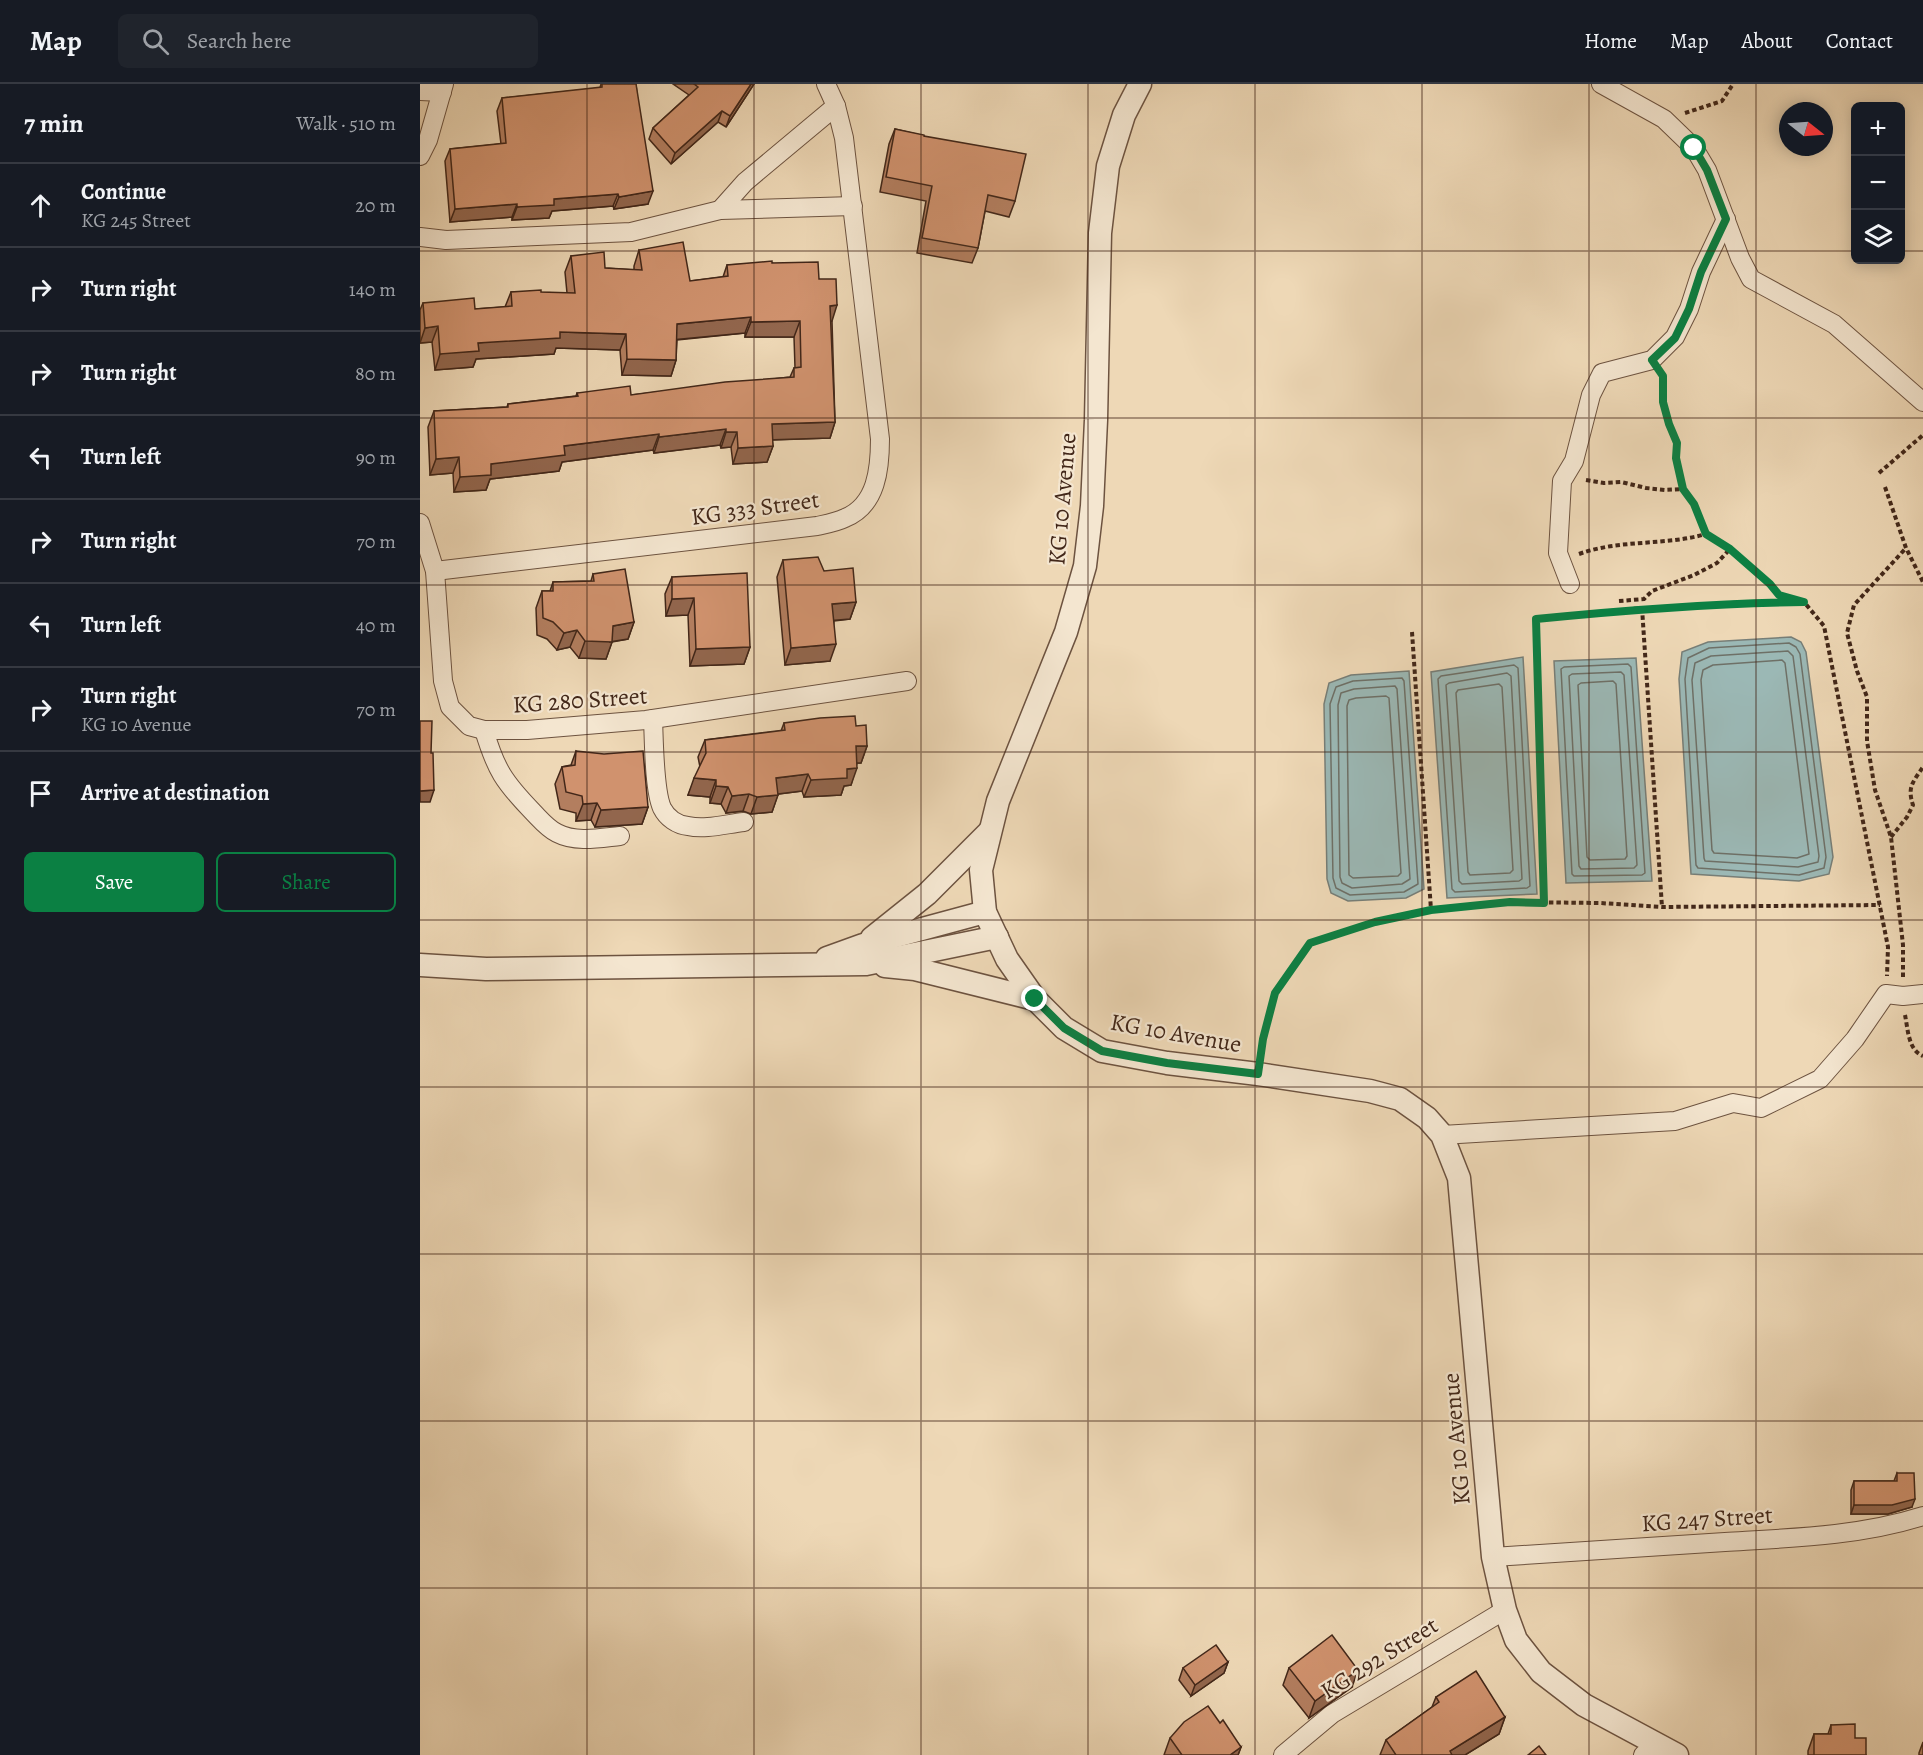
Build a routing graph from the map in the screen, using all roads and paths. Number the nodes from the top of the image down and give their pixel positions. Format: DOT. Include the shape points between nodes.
graph roads {
  1 [pos="826,84"];
  2 [pos="1140,84"];
  3 [pos="1601,84"];
  4 [pos="1733,84"];
  5 [pos="443,88"];
  6 [pos="420,91"];
  7 [pos="836,106"];
  8 [pos="1665,119"];
  9 [pos="420,156"];
  10 [pos="853,206"];
  11 [pos="720,210"];
  12 [pos="1726,219"];
  13 [pos="420,237"];
  14 [pos="1652,360"];
  15 [pos="1923,402"];
  16 [pos="1923,435"];
  17 [pos="1574,461"];
  18 [pos="1878,473"];
  19 [pos="1885,487"];
  20 [pos="1683,489"];
  21 [pos="420,523"];
  22 [pos="1706,534"];
  23 [pos="1906,548"];
  24 [pos="1730,549"];
  25 [pos="1561,561"];
  26 [pos="435,571"];
  27 [pos="1923,582"];
  28 [pos="1570,584"];
  29 [pos="1619,601"];
  30 [pos="1804,602"];
  31 [pos="1642,608"];
  32 [pos="1412,632"];
  33 [pos="907,681"];
  34 [pos="653,720"];
  35 [pos="484,730"];
  36 [pos="1923,767"];
  37 [pos="744,822"];
  38 [pos="990,831"];
  39 [pos="620,836"];
  40 [pos="1891,837"];
  41 [pos="1544,903"];
  42 [pos="1880,905"];
  43 [pos="1662,907"];
  44 [pos="1431,910"];
  45 [pos="985,912"];
  46 [pos="997,937"];
  47 [pos="865,954"];
  48 [pos="420,965"];
  49 [pos="1923,994"];
  50 [pos="1894,995"];
  51 [pos="1035,999"];
  52 [pos="1923,1056"];
  53 [pos="1258,1074"];
  54 [pos="1442,1135"];
  55 [pos="1923,1516"];
  56 [pos="1493,1557"];
  57 [pos="1505,1610"];
  58 [pos="1649,1750"];
  59 [pos="1283,1755"];
  60 [pos="1677,1755"];
  1 -- 7 [label="street, KG 333 Street"];
  2 -- 38 [label="street, KG 10 Avenue" via="1124,115 1108,166 1100,233 1095,441 1085,566 1066,632 998,801"];
  3 -- 8 [label="street"];
  4 -- 8 [label="path" via="1722,101"];
  5 -- 6 [label="street"];
  5 -- 9 [label="street"];
  7 -- 10 [label="street, KG 333 Street"];
  7 -- 11 [label="street" via="745,182"];
  8 -- 12 [label="street" via="1694,148"];
  10 -- 11 [label="street"];
  10 -- 26 [label="street, KG 333 Street" via="880,439 880,466 864,505 847,518 817,526"];
  11 -- 13 [label="street" via="631,232 446,240"];
  12 -- 14 [label="street" via="1675,338"];
  12 -- 15 [label="street" via="1751,279 1834,324"];
  14 -- 17 [label="street" via="1602,373 1591,395"];
  14 -- 20 [label="path" via="1663,376 1663,402 1677,443"];
  16 -- 18 [label="path"];
  17 -- 20 [label="path" via="1576,487 1588,479"];
  17 -- 25 [label="street" via="1562,481 1558,553"];
  19 -- 23 [label="path"];
  20 -- 22 [label="path"];
  21 -- 26 [label="street, KG 280 Street"];
  22 -- 24 [label="path"];
  22 -- 25 [label="path" via="1586,552"];
  23 -- 27 [label="path"];
  23 -- 40 [label="path" via="1854,605 1847,633 1867,697 1867,741 1875,790"];
  24 -- 29 [label="path" via="1717,563 1652,591 1644,599"];
  24 -- 30 [label="path" via="1779,595"];
  25 -- 28 [label="street"];
  26 -- 35 [label="street, KG 280 Street" via="443,681 450,708 469,726"];
  30 -- 31 [label="path"];
  30 -- 42 [label="path" via="1824,626"];
  31 -- 41 [label="path" via="1536,619"];
  31 -- 43 [label="path"];
  32 -- 44 [label="path"];
  33 -- 34 [label="street, KG 280 Street"];
  34 -- 35 [label="street, KG 280 Street"];
  34 -- 37 [label="street" via="661,806 671,819 690,827"];
  35 -- 39 [label="street" via="498,771 546,825 575,838"];
  36 -- 40 [label="path" via="1909,793 1914,805"];
  38 -- 45 [label="street, KG 10 Avenue" via="981,870"];
  38 -- 47 [label="street"];
  40 -- 50 [label="path" via="1903,945"];
  41 -- 43 [label="path"];
  41 -- 44 [label="path" via="1510,902"];
  42 -- 43 [label="path"];
  42 -- 50 [label="path"];
  44 -- 53 [label="path" via="1375,922 1310,943 1275,993"];
  45 -- 46 [label="street, KG 10 Avenue"];
  45 -- 47 [label="street"];
  46 -- 47 [label="street"];
  46 -- 51 [label="street, KG 10 Avenue"];
  47 -- 48 [label="street" via="809,964 486,969"];
  47 -- 51 [label="street"];
  49 -- 50 [label="street"];
  50 -- 52 [label="path" via="1903,1007 1911,1045"];
  50 -- 54 [label="street" via="1820,1078 1761,1108 1733,1103 1675,1121"];
  51 -- 53 [label="street, KG 10 Avenue" via="1064,1028 1102,1051"];
  53 -- 54 [label="street, KG 10 Avenue" via="1400,1099 1427,1118"];
  54 -- 56 [label="street, KG 10 Avenue" via="1459,1178"];
  55 -- 56 [label="street, KG 247 Street" via="1900,1524 1845,1532"];
  56 -- 57 [label="street, KG 10 Avenue"];
  57 -- 58 [label="street, KG 10 Avenue" via="1516,1640 1541,1672"];
  57 -- 59 [label="street, KG 292 Street" via="1332,1714"];
  58 -- 60 [label="street, KG 10 Avenue"];
}
